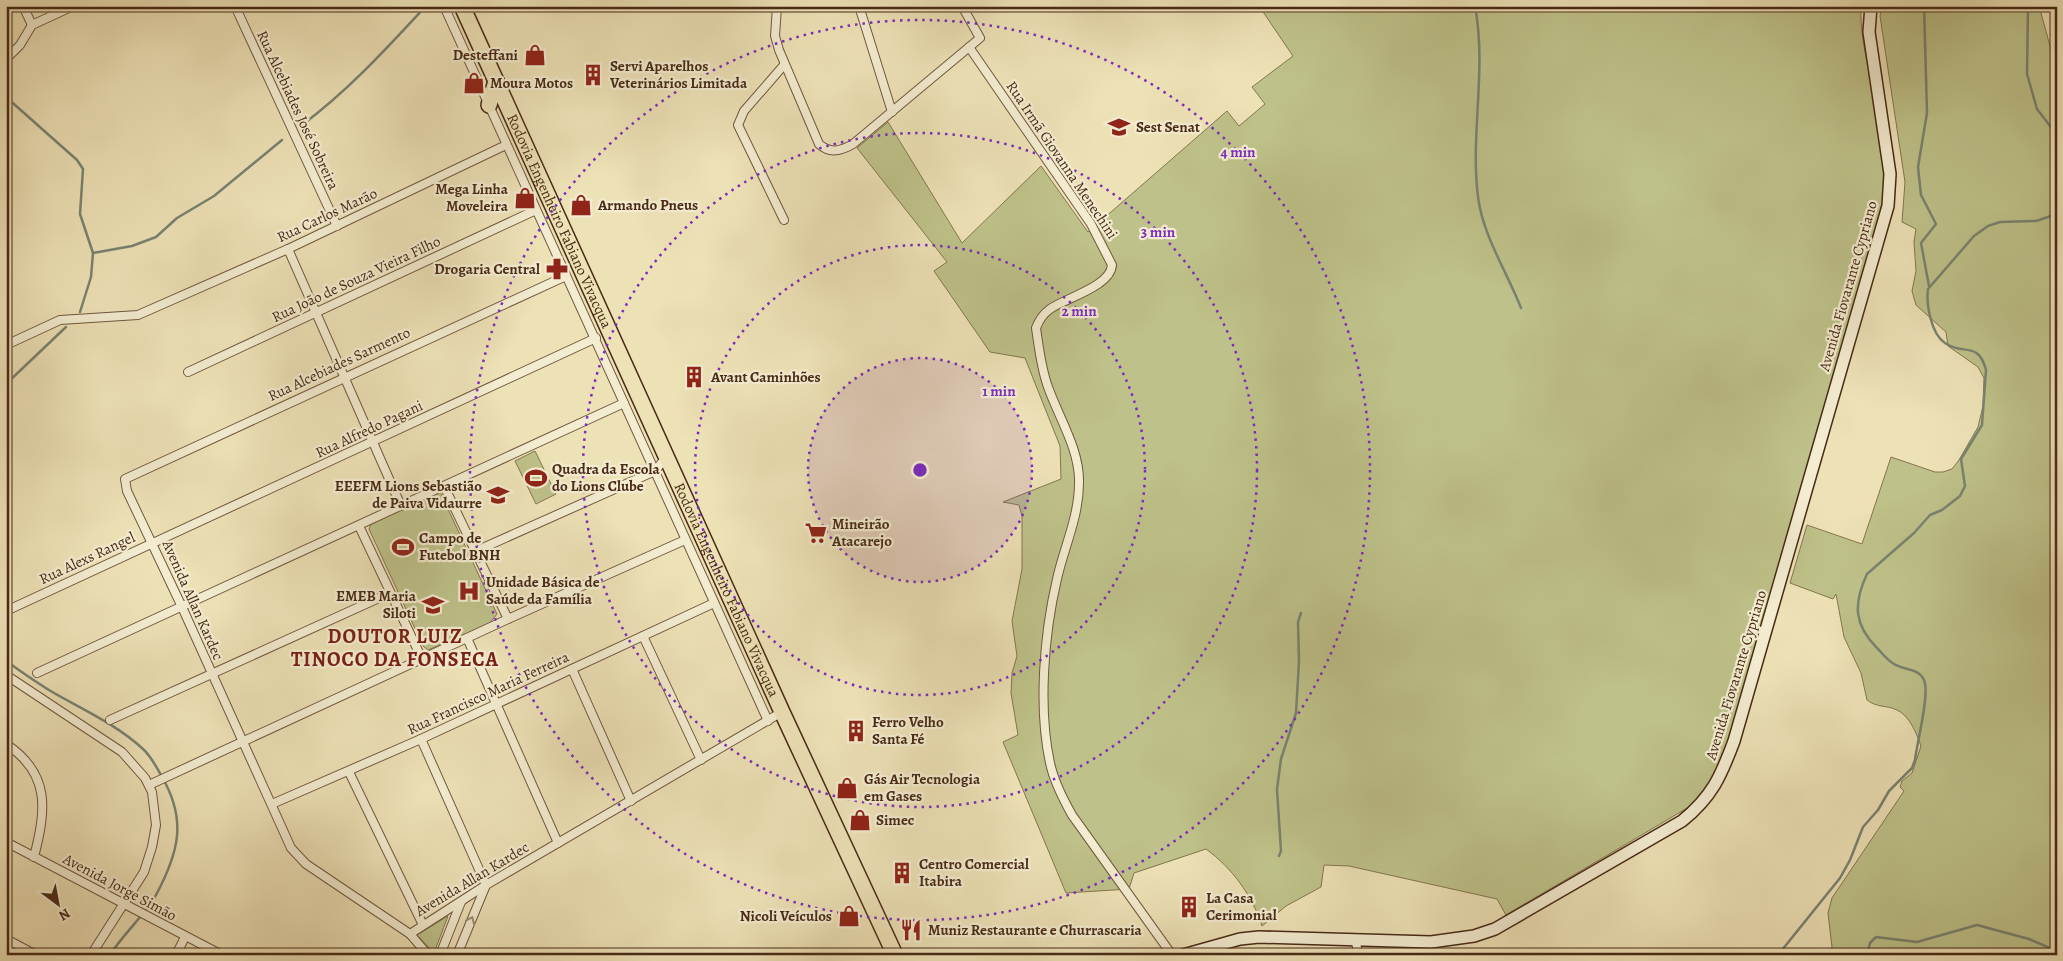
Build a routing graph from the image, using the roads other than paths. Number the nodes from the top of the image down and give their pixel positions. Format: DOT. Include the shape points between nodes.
graph roads {
  1 [pos="23,6"];
  2 [pos="73,6"];
  3 [pos="235,6"];
  4 [pos="444,6"];
  5 [pos="462,6"];
  6 [pos="777,6"];
  7 [pos="859,6"];
  8 [pos="1871,6"];
  9 [pos="964,7"];
  10 [pos="32,25"];
  11 [pos="969,47"];
  12 [pos="6,59"];
  13 [pos="784,65"];
  14 [pos="496,81"];
  15 [pos="489,105"];
  16 [pos="892,112"];
  17 [pos="506,145"];
  18 [pos="536,210"];
  19 [pos="784,220"];
  20 [pos="337,226"];
  21 [pos="288,249"];
  22 [pos="566,276"];
  23 [pos="316,314"];
  24 [pos="596,338"];
  25 [pos="6,345"];
  26 [pos="188,372"];
  27 [pos="344,376"];
  28 [pos="624,403"];
  29 [pos="373,442"];
  30 [pos="667,456"];
  31 [pos="655,471"];
  32 [pos="125,479"];
  33 [pos="444,486"];
  34 [pos="401,506"];
  35 [pos="359,526"];
  36 [pos="685,540"];
  37 [pos="152,543"];
  38 [pos="476,551"];
  39 [pos="390,593"];
  40 [pos="714,602"];
  41 [pos="182,607"];
  42 [pos="6,611"];
  43 [pos="508,619"];
  44 [pos="643,636"];
  45 [pos="467,638"];
  46 [pos="422,659"];
  47 [pos="572,669"];
  48 [pos="37,673"];
  49 [pos="212,674"];
  50 [pos="6,675"];
  51 [pos="496,705"];
  52 [pos="782,712"];
  53 [pos="110,720"];
  54 [pos="768,721"];
  55 [pos="421,739"];
  56 [pos="243,742"];
  57 [pos="6,744"];
  58 [pos="702,760"];
  59 [pos="349,772"];
  60 [pos="149,785"];
  61 [pos="631,801"];
  62 [pos="272,804"];
  63 [pos="6,842"];
  64 [pos="558,843"];
  65 [pos="34,857"];
  66 [pos="486,885"];
  67 [pos="461,902"];
  68 [pos="125,904"];
  69 [pos="423,925"];
  70 [pos="410,934"];
  71 [pos="185,937"];
  72 [pos="6,939"];
  73 [pos="1356,941"];
  74 [pos="36,955"];
  75 [pos="91,955"];
  76 [pos="176,955"];
  77 [pos="222,955"];
  78 [pos="428,955"];
  79 [pos="440,955"];
  80 [pos="457,955"];
  81 [pos="896,955"];
  82 [pos="1172,955"];
  83 [pos="1183,955"];
  84 [pos="1358,955"];
  1 -- 10 [label="street"];
  2 -- 10 [label="street"];
  3 -- 20 [label="street, Rua Alcebiades José Sobreira"];
  4 -- 15 [label="street"];
  5 -- 14 [label="highway, Rodovia Engenheiro Fabiano Vivacqua"];
  6 -- 13 [label="street" via="775,36"];
  7 -- 16 [label="street"];
  8 -- 73 [label="street, Avenida Fiovarante Cypriano" via="1869,32 1890,174 1888,206 1734,741 1718,782 1698,808 1682,821 1496,929 1474,936 1431,942"];
  9 -- 11 [label="street" via="980,38"];
  10 -- 12 [label="street" via="20,45"];
  11 -- 16 [label="street"];
  11 -- 82 [label="street, Rua Irmã Giovanna Menechini" via="1091,224 1112,265 1112,271 1104,280 1050,310 1036,328 1048,386 1075,453 1080,482 1045,647 1045,730 1050,764 1072,815"];
  13 -- 16 [label="street" via="816,138 824,148 831,151 846,148"];
  13 -- 19 [label="street" via="744,111 738,125"];
  14 -- 15 [label="highway"];
  14 -- 30 [label="highway, Rodovia Engenheiro Fabiano Vivacqua"];
  15 -- 17 [label="street"];
  17 -- 18 [label="street"];
  17 -- 20 [label="street, Rua Carlos Marão"];
  18 -- 22 [label="street"];
  18 -- 23 [label="street, Rua João de Souza Vieira Filho"];
  20 -- 21 [label="street, Rua Carlos Marão"];
  21 -- 23 [label="street"];
  21 -- 25 [label="street, Rua Carlos Marão" via="138,315 60,320"];
  22 -- 24 [label="street"];
  22 -- 27 [label="street, Rua Alcebiades Sarmento"];
  23 -- 26 [label="street, Rua João de Souza Vieira Filho"];
  23 -- 27 [label="street"];
  24 -- 28 [label="street"];
  24 -- 29 [label="street, Rua Alfredo Pagani"];
  27 -- 29 [label="street"];
  27 -- 32 [label="street, Rua Alcebiades Sarmento"];
  28 -- 31 [label="street"];
  28 -- 33 [label="street"];
  29 -- 34 [label="street"];
  29 -- 37 [label="street, Rua Alfredo Pagani"];
  30 -- 31 [label="street"];
  30 -- 52 [label="highway, Rodovia Engenheiro Fabiano Vivacqua"];
  31 -- 36 [label="street"];
  31 -- 38 [label="street"];
  32 -- 37 [label="street, Avenida Allan Kardec" via="127,491"];
  33 -- 34 [label="street"];
  33 -- 38 [label="street"];
  34 -- 35 [label="street"];
  35 -- 39 [label="street"];
  35 -- 41 [label="street"];
  36 -- 40 [label="street"];
  36 -- 43 [label="street"];
  37 -- 41 [label="street, Avenida Allan Kardec"];
  37 -- 42 [label="street, Rua Alexs Rangel"];
  38 -- 43 [label="street"];
  39 -- 46 [label="street"];
  39 -- 49 [label="street"];
  40 -- 44 [label="street, Rua Francisco Maria Ferreira"];
  40 -- 54 [label="street"];
  41 -- 48 [label="street"];
  41 -- 49 [label="street, Avenida Allan Kardec"];
  43 -- 45 [label="street"];
  44 -- 47 [label="street, Rua Francisco Maria Ferreira"];
  44 -- 58 [label="street"];
  45 -- 46 [label="street"];
  45 -- 51 [label="street"];
  46 -- 56 [label="street"];
  47 -- 51 [label="street, Rua Francisco Maria Ferreira"];
  47 -- 61 [label="street"];
  49 -- 53 [label="street"];
  49 -- 56 [label="street, Avenida Allan Kardec"];
  50 -- 60 [label="street" via="122,752"];
  51 -- 55 [label="street, Rua Francisco Maria Ferreira"];
  51 -- 64 [label="street"];
  52 -- 54 [label="street, Avenida Allan Kardec"];
  52 -- 81 [label="highway, Rodovia Engenheiro Fabiano Vivacqua"];
  54 -- 58 [label="street, Avenida Allan Kardec"];
  55 -- 59 [label="street, Rua Francisco Maria Ferreira"];
  55 -- 66 [label="street"];
  56 -- 60 [label="street"];
  56 -- 62 [label="street, Avenida Allan Kardec"];
  57 -- 65 [label="street" via="30,765 44,801 43,821"];
  58 -- 61 [label="street, Avenida Allan Kardec"];
  59 -- 62 [label="street, Rua Francisco Maria Ferreira"];
  59 -- 69 [label="street"];
  60 -- 68 [label="street" via="156,825 152,848 144,872"];
  61 -- 64 [label="street, Avenida Allan Kardec"];
  62 -- 70 [label="street, Avenida Allan Kardec" via="299,859"];
  63 -- 65 [label="street, Avenida Jorge Simão"];
  64 -- 66 [label="street, Avenida Allan Kardec"];
  65 -- 68 [label="street, Avenida Jorge Simão"];
  66 -- 67 [label="street, Avenida Allan Kardec"];
  80 -- 66 [label="street, one-way"];
  67 -- 69 [label="street, Avenida Allan Kardec"];
  67 -- 79 [label="street"];
  68 -- 71 [label="street, Avenida Jorge Simão"];
  68 -- 75 [label="street"];
  69 -- 70 [label="street, Avenida Allan Kardec"];
  70 -- 78 [label="street"];
  71 -- 76 [label="street"];
  71 -- 77 [label="street, Avenida Jorge Simão"];
  72 -- 74 [label="street"];
  73 -- 83 [label="street, Avenida Fiovarante Cypriano" via="1259,937"];
  73 -- 84 [label="street"];
}
